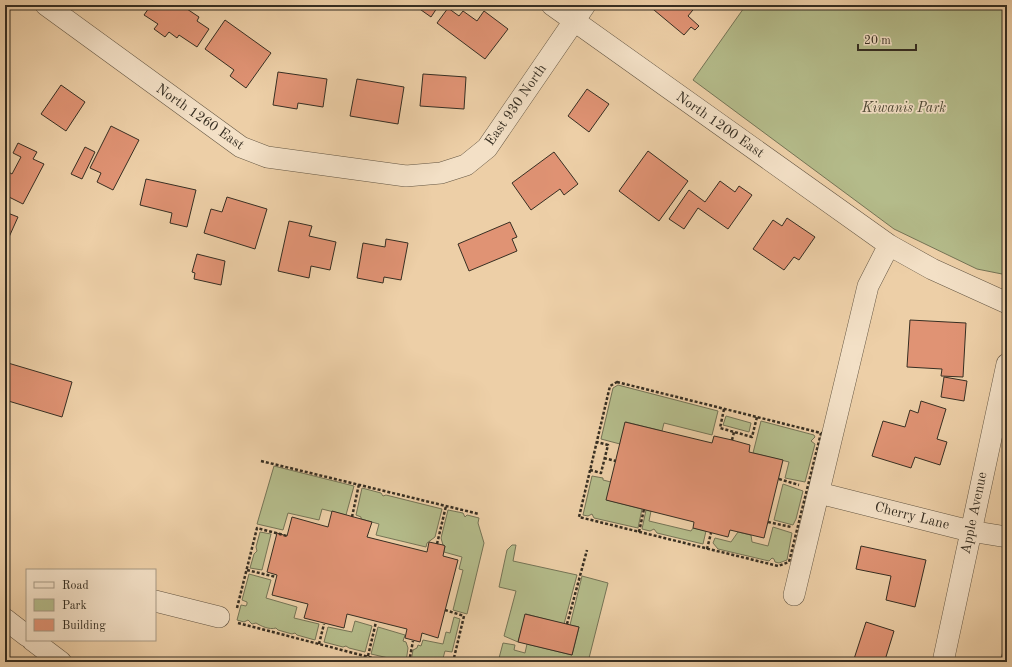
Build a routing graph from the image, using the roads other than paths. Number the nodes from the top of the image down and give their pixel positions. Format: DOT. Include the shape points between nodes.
graph roads {
  1 [pos="46,5"];
  2 [pos="552,5"];
  3 [pos="579,13"];
  4 [pos="426,174"];
  5 [pos="889,245"];
  6 [pos="1007,303"];
  7 [pos="1007,364"];
  8 [pos="813,490"];
  9 [pos="970,531"];
  10 [pos="1007,537"];
  11 [pos="794,595"];
  12 [pos="156,601"];
  13 [pos="229,618"];
  14 [pos="5,619"];
  15 [pos="26,635"];
  16 [pos="34,641"];
  17 [pos="61,662"];
  18 [pos="942,662"];
  1 -- 4 [label="street, North 1260 East" via="241,147 267,157 406,176"];
  2 -- 3 [label="street, North 1200 East"];
  3 -- 4 [label="street, East 930 North" via="487,148 466,165 441,173"];
  3 -- 5 [label="street, North 1200 East"];
  5 -- 6 [label="street, North 1200 East" via="932,269"];
  5 -- 8 [label="street" via="868,286"];
  7 -- 9 [label="street, Apple Avenue"];
  8 -- 9 [label="street, Cherry Lane"];
  8 -- 11 [label="street"];
  9 -- 10 [label="street, Cherry Lane"];
  9 -- 18 [label="street, Apple Avenue"];
  12 -- 13 [label="street"];
  14 -- 15 [label="street"];
  16 -- 17 [label="street"];
}
